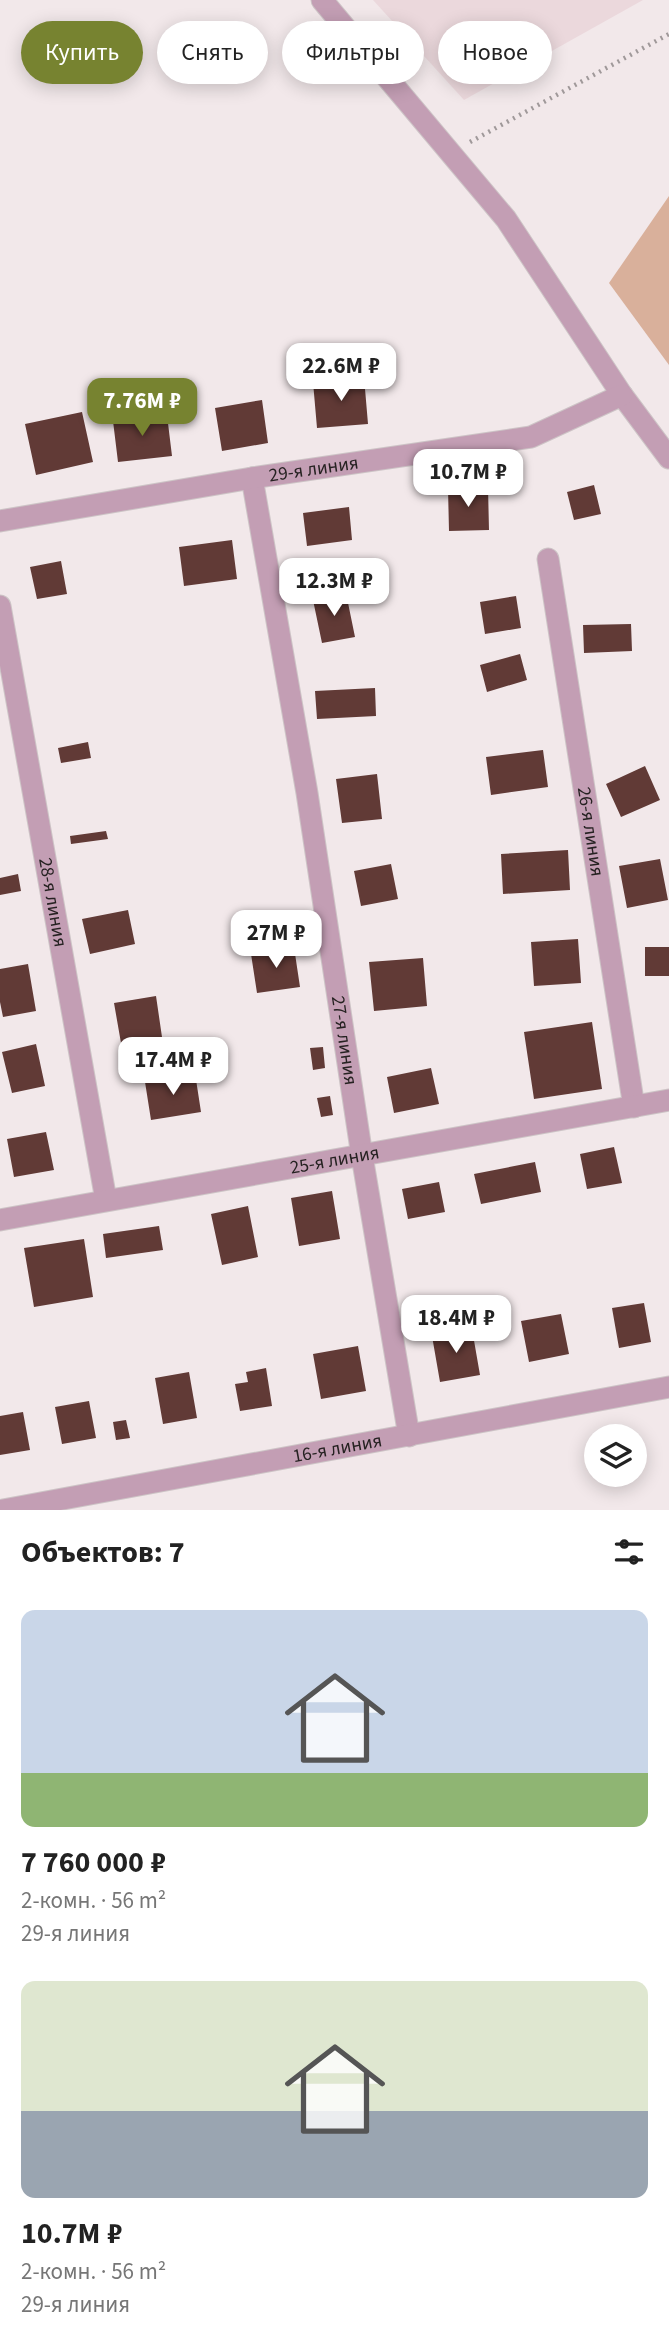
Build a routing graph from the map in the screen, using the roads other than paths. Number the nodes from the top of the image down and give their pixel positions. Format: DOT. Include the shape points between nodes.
graph roads {
  1 [pos="322,0"];
  2 [pos="622,395"];
  3 [pos="669,458"];
  4 [pos="252,478"];
  5 [pos="0,520"];
  6 [pos="548,559"];
  7 [pos="0,606"];
  8 [pos="669,1100"];
  9 [pos="634,1107"];
  10 [pos="362,1156"];
  11 [pos="106,1200"];
  12 [pos="0,1220"];
  13 [pos="669,1387"];
  14 [pos="409,1436"];
  15 [pos="3,1510"];
  1 -- 2 [label="street" via="506,219"];
  2 -- 3 [label="street"];
  2 -- 4 [label="street, 29-я линия" via="531,437"];
  4 -- 5 [label="street, 29-я линия"];
  4 -- 10 [label="street, 27-я линия" via="307,793"];
  6 -- 9 [label="street, 26-я линия"];
  7 -- 11 [label="street, 28-я линия"];
  8 -- 9 [label="street, 25-я линия"];
  9 -- 10 [label="street, 25-я линия"];
  10 -- 11 [label="street, 25-я линия"];
  10 -- 14 [label="street, 27-я линия"];
  11 -- 12 [label="street, 25-я линия"];
  13 -- 14 [label="street, 16-я линия"];
  14 -- 15 [label="street, 16-я линия"];
}
